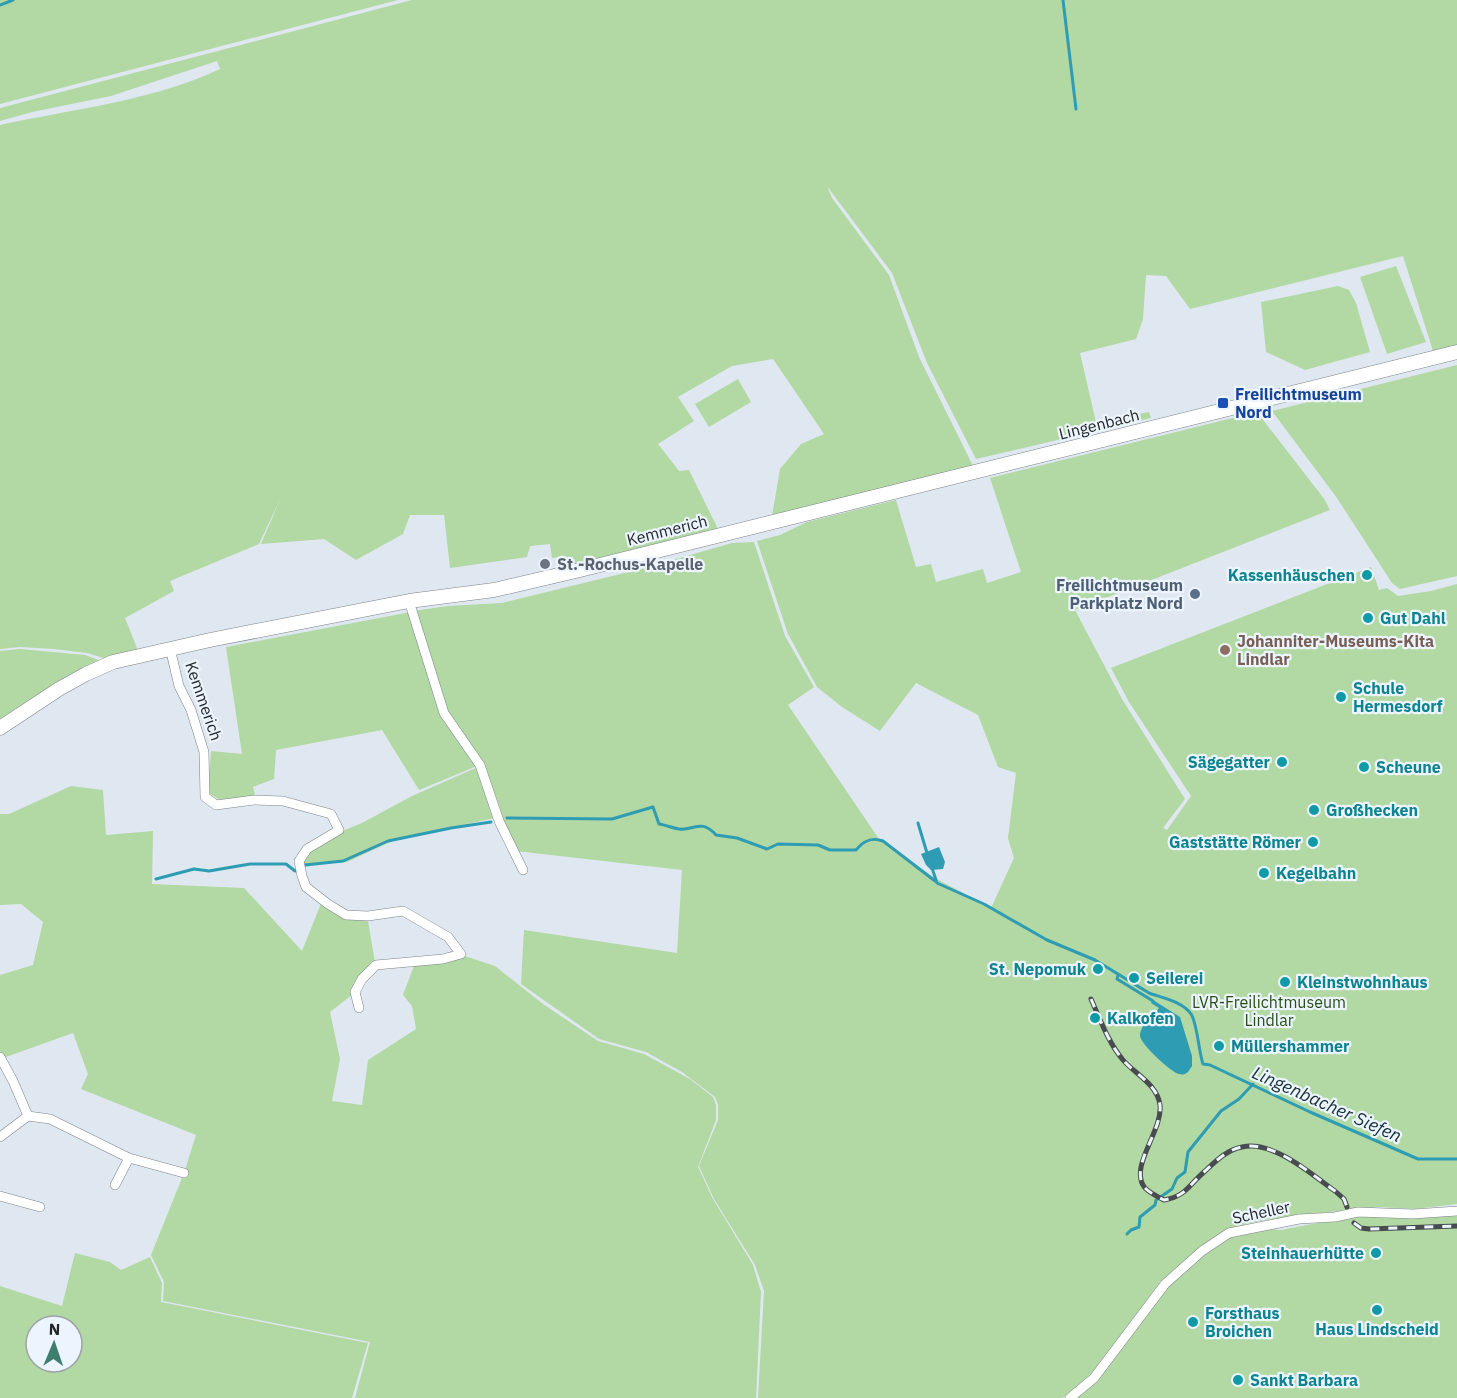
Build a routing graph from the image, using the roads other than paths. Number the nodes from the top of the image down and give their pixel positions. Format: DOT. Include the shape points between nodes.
graph roads {
  1 [pos="1457,352"];
  2 [pos="749,527"];
  3 [pos="409,601"];
  4 [pos="170,648"];
  5 [pos="0,728"];
  6 [pos="523,870"];
  7 [pos="359,1008"];
  8 [pos="0,1057"];
  9 [pos="28,1116"];
  10 [pos="0,1137"];
  11 [pos="129,1158"];
  12 [pos="184,1173"];
  13 [pos="115,1185"];
  14 [pos="0,1196"];
  15 [pos="40,1207"];
  16 [pos="1457,1210"];
  17 [pos="1070,1398"];
  1 -- 2 [label="street, Lingenbach"];
  2 -- 3 [label="street, Kemmerich" via="494,590"];
  3 -- 4 [label="street, Kemmerich"];
  3 -- 6 [label="street" via="444,713 480,765 499,820"];
  4 -- 5 [label="street, Kemmerich" via="100,667"];
  4 -- 7 [label="street, Kemmerich" via="179,686 204,752 204,797 216,805 283,801 331,814 339,830 307,849 299,861 306,887 346,915 403,911 448,937 461,954 376,965 355,992"];
  8 -- 9 [label="street"];
  9 -- 10 [label="street"];
  9 -- 11 [label="street" via="50,1119"];
  11 -- 12 [label="street"];
  11 -- 13 [label="street"];
  14 -- 15 [label="street"];
  16 -- 17 [label="street, Scheller" via="1413,1214 1358,1212 1229,1233 1165,1284 1094,1378"];
}
